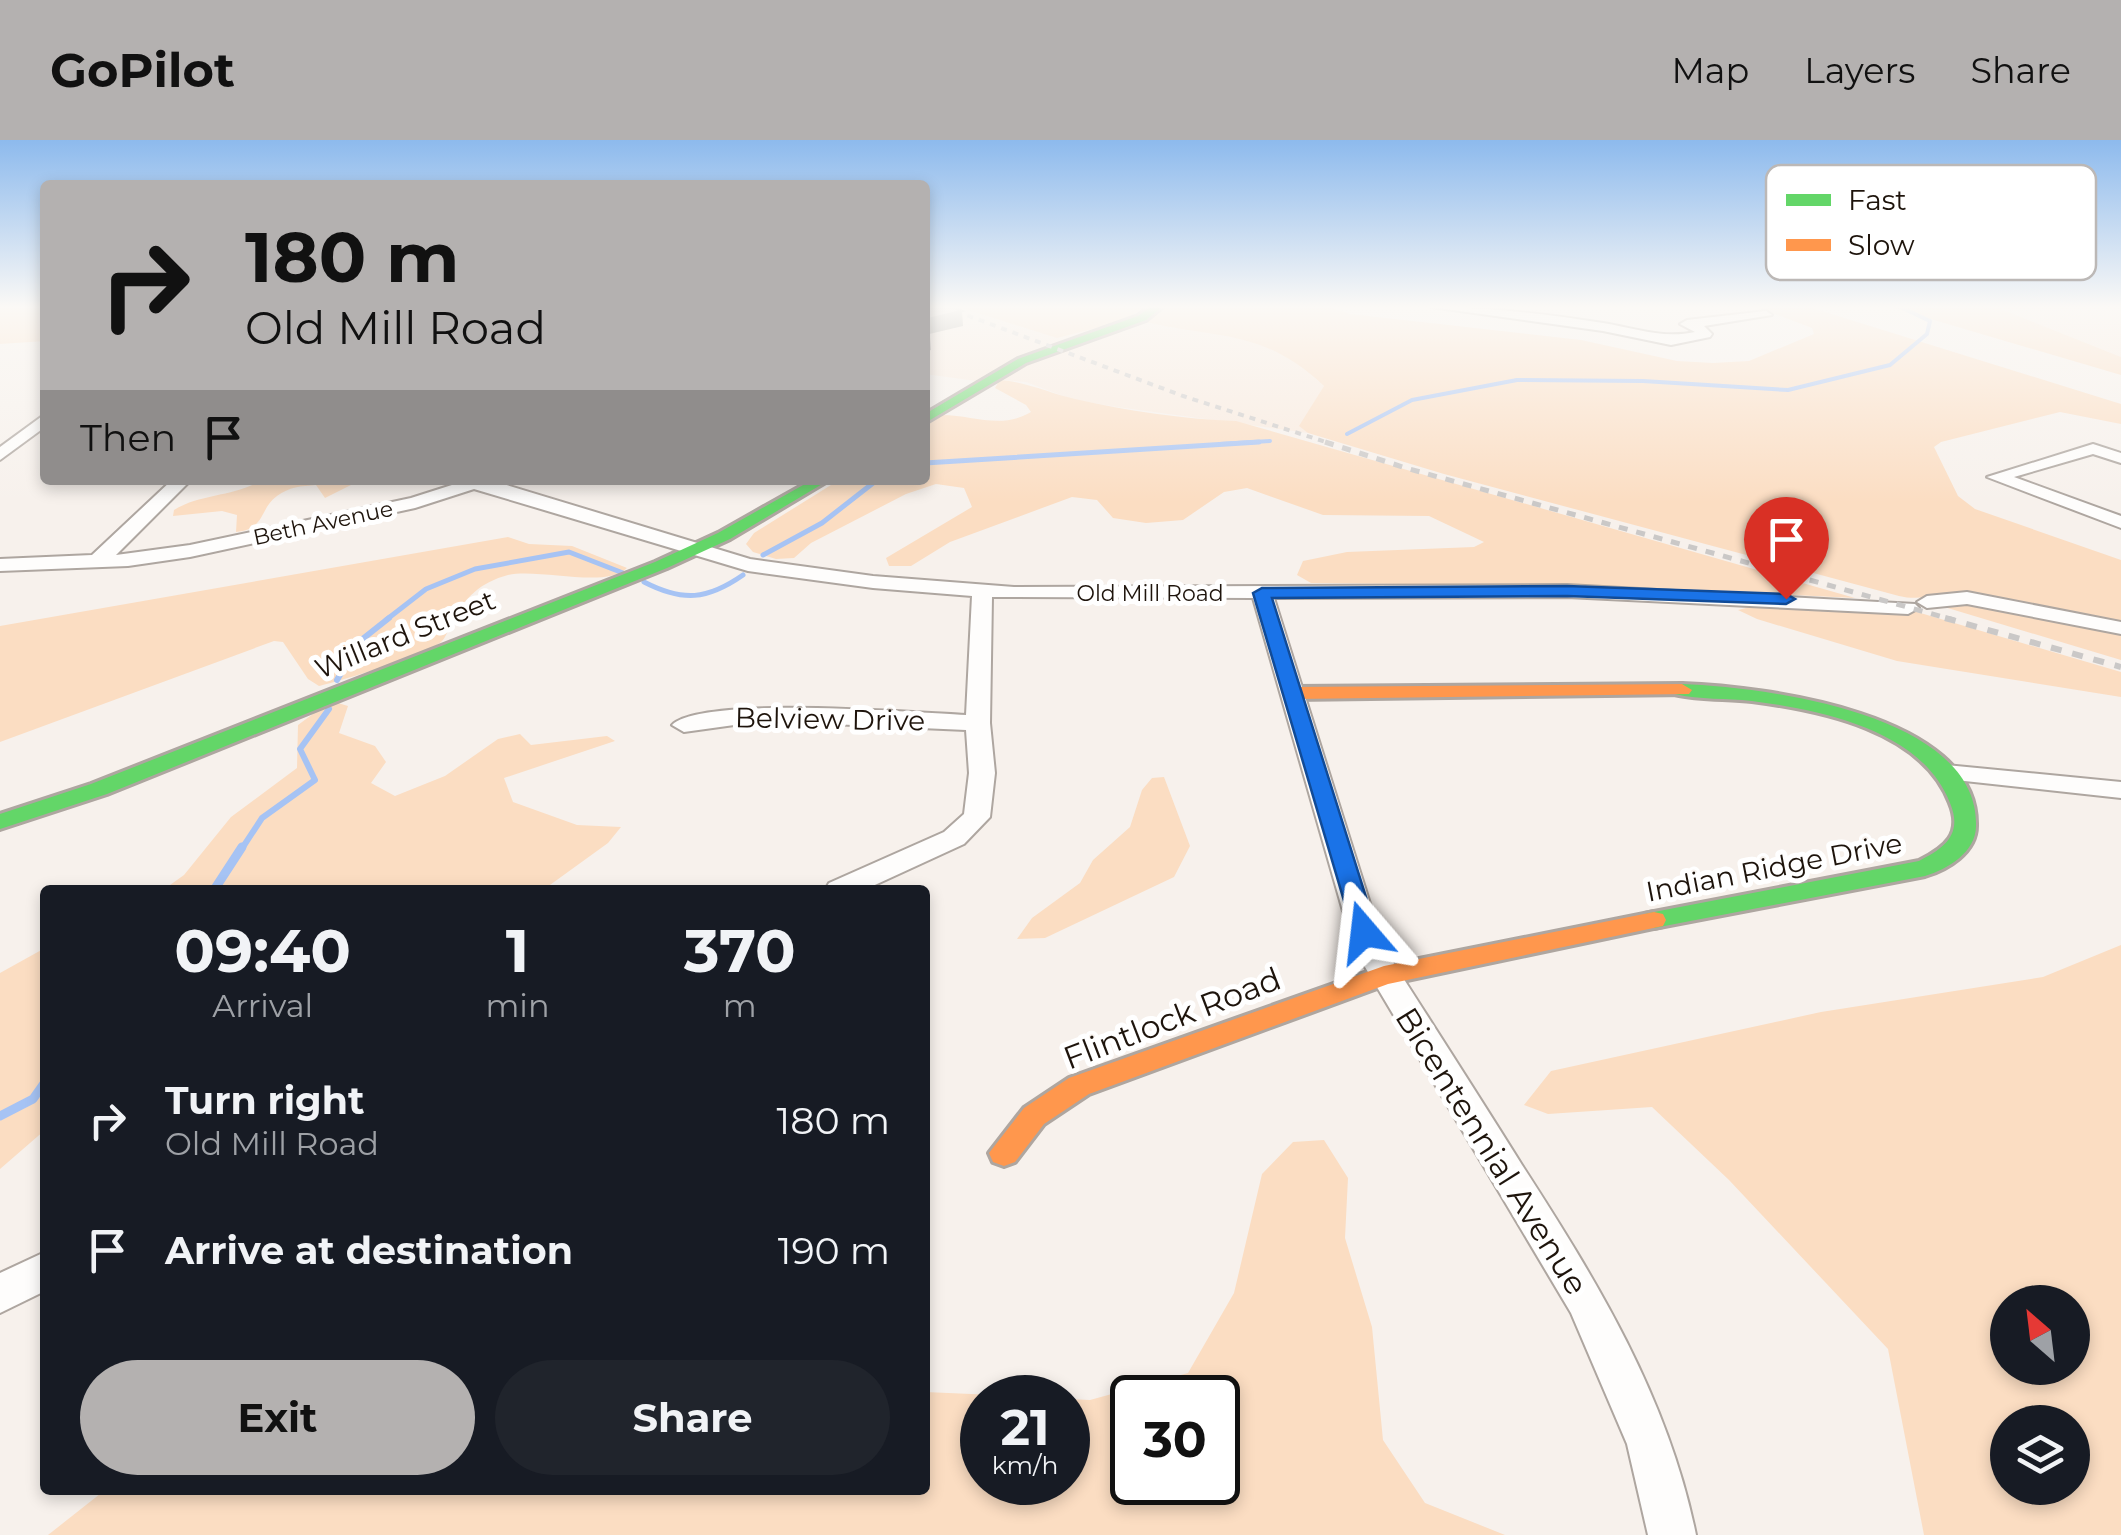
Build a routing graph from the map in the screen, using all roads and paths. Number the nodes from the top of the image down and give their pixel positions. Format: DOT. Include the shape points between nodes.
graph roads {
  1 [pos="999,372"];
  2 [pos="930,416"];
  3 [pos="40,423"];
  4 [pos="0,455"];
  5 [pos="2121,458"];
  6 [pos="177,485"];
  7 [pos="465,485"];
  8 [pos="483,485"];
  9 [pos="813,485"];
  10 [pos="2121,522"];
  11 [pos="696,550"];
  12 [pos="97,562"];
  13 [pos="0,564"];
  14 [pos="982,592"];
  15 [pos="1262,593"];
  16 [pos="2121,628"];
  17 [pos="1293,693"];
  18 [pos="978,723"];
  19 [pos="684,726"];
  20 [pos="1946,773"];
  21 [pos="2121,790"];
  22 [pos="0,822"];
  23 [pos="850,885"];
  24 [pos="1384,976"];
  25 [pos="1004,1152"];
  26 [pos="40,1273"];
  27 [pos="0,1294"];
  28 [pos="1672,1535"];
  1 -- 2 [label="street"];
  3 -- 4 [label="street"];
  5 -- 10 [label="street" via="2094,449 1996,477"];
  6 -- 12 [label="street"];
  7 -- 12 [label="street, Beth Avenue" via="262,537"];
  8 -- 11 [label="street, Beth Avenue"];
  9 -- 11 [label="street, Willard Street"];
  11 -- 14 [label="street, Old Mill Road" via="764,568"];
  11 -- 22 [label="street, Willard Street"];
  12 -- 13 [label="street, Beth Avenue"];
  14 -- 15 [label="street, Old Mill Road"];
  14 -- 18 [label="street"];
  15 -- 16 [label="street, Old Mill Road" via="1601,592 1917,605 1967,598"];
  15 -- 17 [label="street, Bicentennial Avenue"];
  17 -- 20 [label="street, Indian Ridge Drive" via="1755,692 1863,721"];
  17 -- 24 [label="street, Bicentennial Avenue" via="1364,932"];
  18 -- 19 [label="street, Belview Drive" via="763,714"];
  18 -- 23 [label="street" via="982,795 972,825"];
  20 -- 21 [label="street"];
  20 -- 24 [label="street, Indian Ridge Drive" via="1965,805 1968,830 1957,851 1925,868"];
  24 -- 25 [label="street, Flintlock Road" via="1079,1086 1034,1116"];
  24 -- 28 [label="street, Bicentennial Avenue" via="1601,1330 1657,1468"];
  26 -- 27 [label="street"];
}
